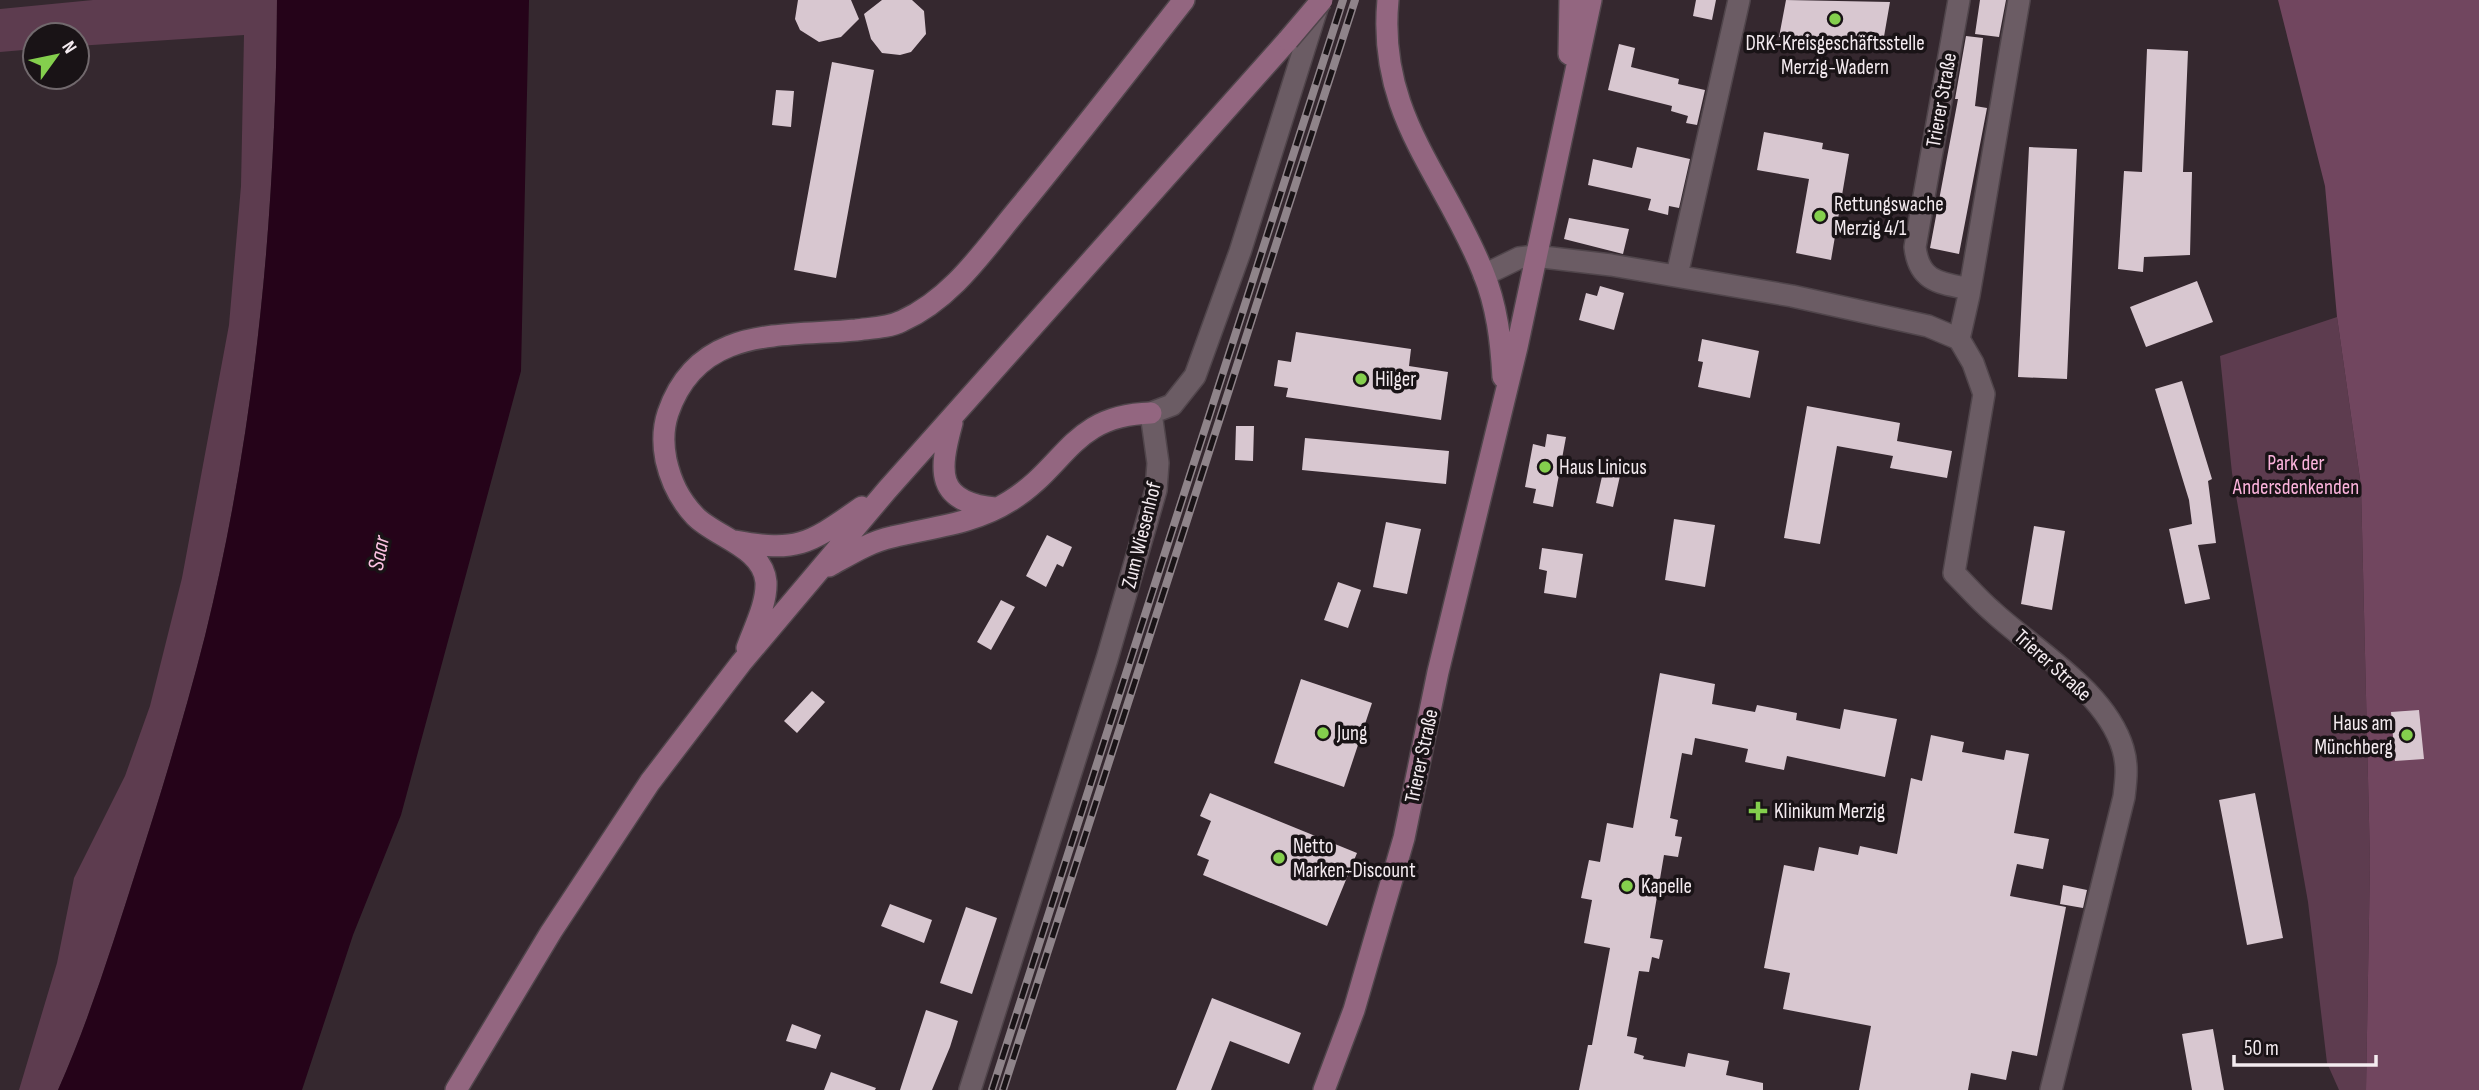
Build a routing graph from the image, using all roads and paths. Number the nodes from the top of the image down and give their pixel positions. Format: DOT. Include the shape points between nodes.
graph roads {
  1 [pos="1184,0"];
  2 [pos="1321,0"];
  3 [pos="1388,0"];
  4 [pos="1570,0"];
  5 [pos="1591,0"];
  6 [pos="1739,0"];
  7 [pos="1959,0"];
  8 [pos="2020,0"];
  9 [pos="1568,99"];
  10 [pos="1534,256"];
  11 [pos="1484,275"];
  12 [pos="1677,275"];
  13 [pos="1970,289"];
  14 [pos="1959,339"];
  15 [pos="1151,413"];
  16 [pos="1500,417"];
  17 [pos="953,418"];
  18 [pos="887,490"];
  19 [pos="995,508"];
  20 [pos="732,540"];
  21 [pos="817,572"];
  22 [pos="741,663"];
  23 [pos="456,1090"];
  24 [pos="971,1090"];
  25 [pos="1324,1090"];
  26 [pos="2051,1090"];
  1 -- 20 [label="main road" via="953,287 930,307 900,323 875,328 736,341 710,354 689,375 668,413 663,445 671,483 696,517"];
  2 -- 15 [label="street" via="1195,376 1172,405"];
  2 -- 17 [label="main road, bridge"];
  3 -- 11 [label="main road, Trierer Straße" via="1386,48 1399,105"];
  4 -- 9 [label="main road"];
  5 -- 9 [label="main road, Trierer Straße"];
  6 -- 12 [label="street"];
  7 -- 13 [label="street, Trierer Straße" via="1915,247 1924,275"];
  8 -- 13 [label="street"];
  9 -- 10 [label="main road, Trierer Straße"];
  10 -- 11 [label="street"];
  10 -- 12 [label="street"];
  10 -- 16 [label="main road, Trierer Straße"];
  11 -- 16 [label="main road, Trierer Straße" via="1501,342"];
  12 -- 14 [label="street" via="1928,326"];
  13 -- 14 [label="street"];
  14 -- 26 [label="street, Trierer Straße" via="1984,394 1954,573 2093,700 2123,748 2127,771"];
  15 -- 19 [label="main road" via="1124,414 1090,428 1025,490"];
  15 -- 24 [label="street, Zum Wiesenhof" via="1158,463 1156,490"];
  16 -- 25 [label="main road, Trierer Straße" via="1438,672 1404,838 1362,986"];
  17 -- 18 [label="main road"];
  17 -- 19 [label="main road" via="944,453 944,481 960,500"];
  18 -- 20 [label="main road" via="820,537 776,548"];
  18 -- 21 [label="main road"];
  19 -- 21 [label="main road" via="962,522 889,537"];
  20 -- 22 [label="main road" via="756,560 766,582 765,598"];
  21 -- 22 [label="main road"];
  22 -- 23 [label="main road" via="650,782 551,932"];
}
